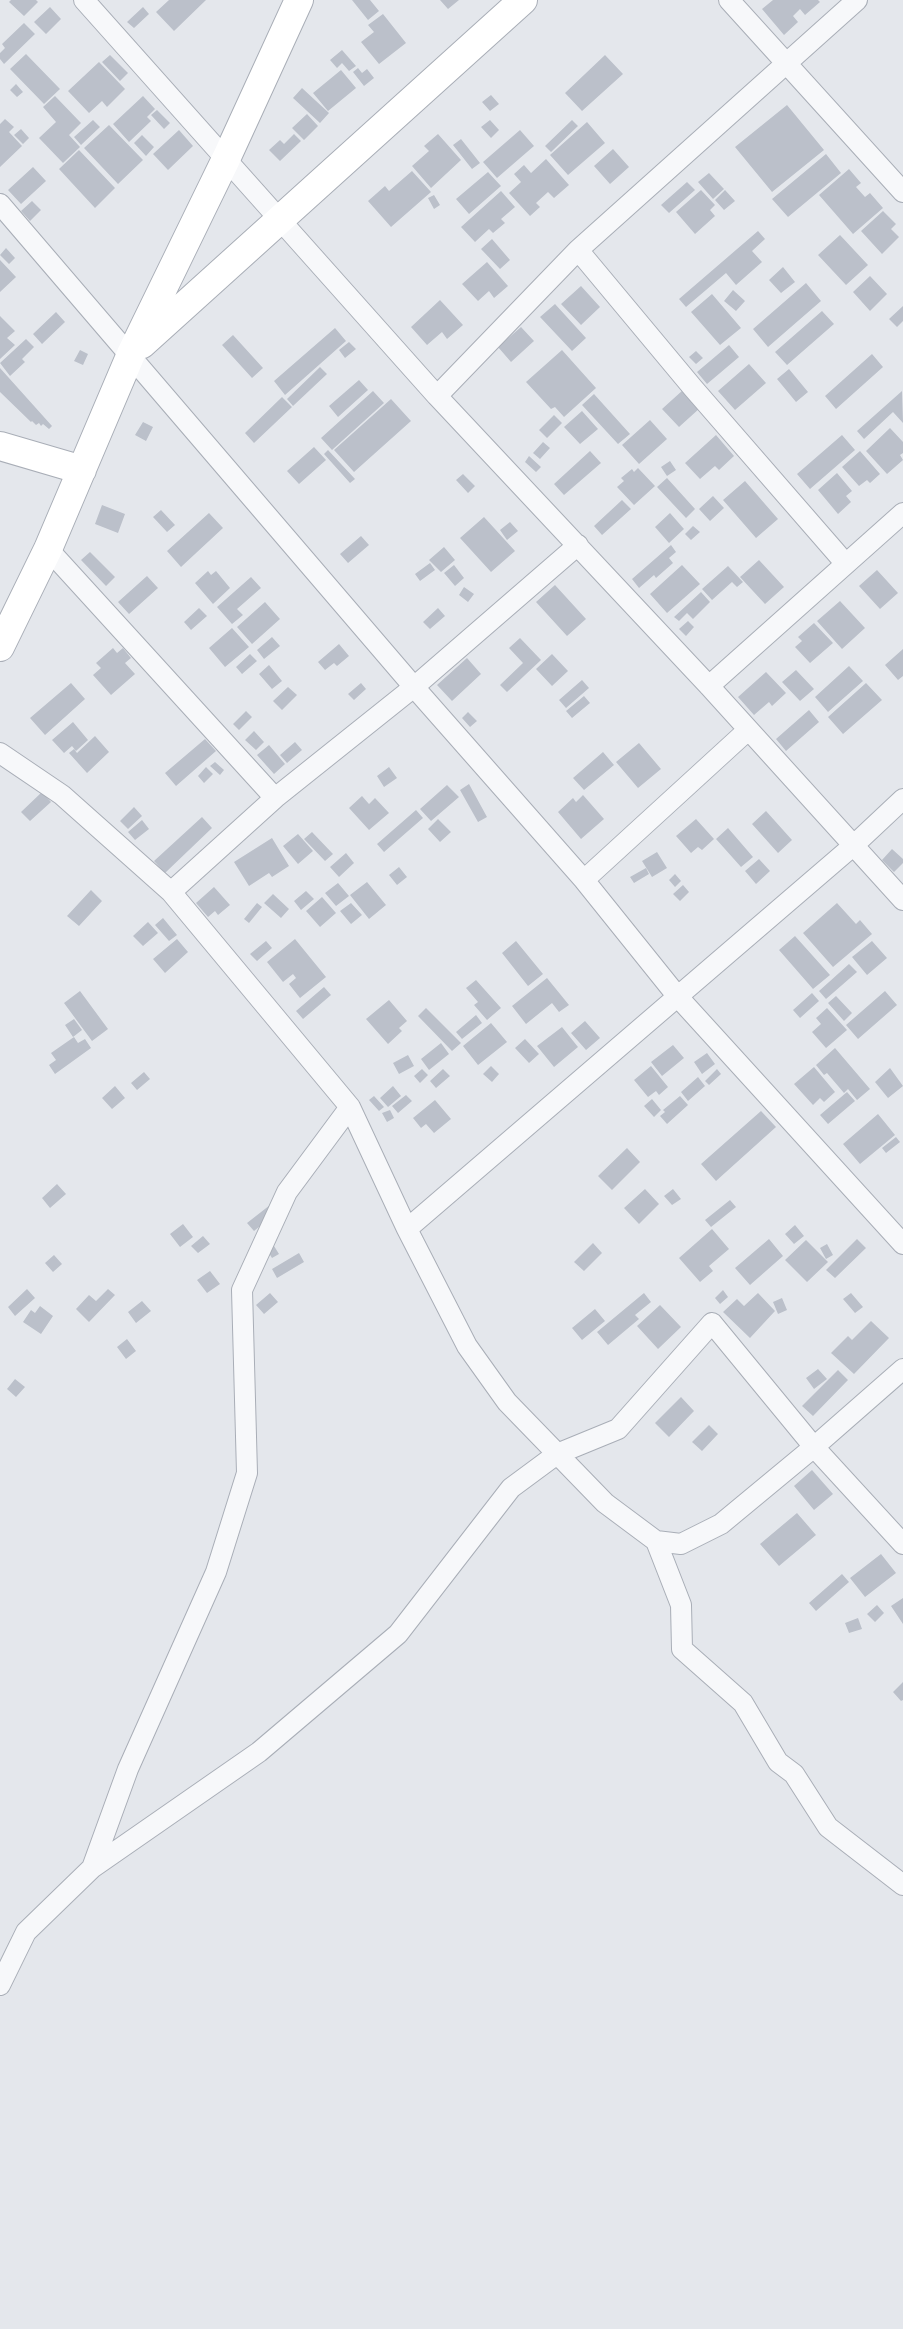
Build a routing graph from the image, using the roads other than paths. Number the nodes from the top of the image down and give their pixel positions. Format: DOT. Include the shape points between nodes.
graph roads {
  1 [pos="84,0"];
  2 [pos="299,0"];
  3 [pos="523,0"];
  4 [pos="729,0"];
  5 [pos="857,0"];
  6 [pos="787,63"];
  7 [pos="226,159"];
  8 [pos="903,192"];
  9 [pos="0,204"];
  10 [pos="280,220"];
  11 [pos="578,250"];
  12 [pos="131,354"];
  13 [pos="437,396"];
  14 [pos="0,446"];
  15 [pos="82,470"];
  16 [pos="903,513"];
  17 [pos="578,545"];
  18 [pos="48,549"];
  19 [pos="846,564"];
  20 [pos="0,647"];
  21 [pos="709,686"];
  22 [pos="414,687"];
  23 [pos="748,730"];
  24 [pos="0,753"];
  25 [pos="275,798"];
  26 [pos="903,799"];
  27 [pos="854,845"];
  28 [pos="584,880"];
  29 [pos="171,892"];
  30 [pos="903,900"];
  31 [pos="678,997"];
  32 [pos="350,1107"];
  33 [pos="407,1229"];
  34 [pos="903,1244"];
  35 [pos="903,1368"];
  36 [pos="814,1447"];
  37 [pos="557,1454"];
  38 [pos="656,1541"];
  39 [pos="903,1544"];
  40 [pos="92,1868"];
  41 [pos="903,1885"];
  42 [pos="0,1985"];
  1 -- 7 [label="street"];
  2 -- 7 [label="street"];
  3 -- 10 [label="street"];
  4 -- 6 [label="street"];
  5 -- 6 [label="street"];
  6 -- 8 [label="street"];
  6 -- 11 [label="street"];
  7 -- 10 [label="street"];
  7 -- 12 [label="street"];
  9 -- 12 [label="street"];
  10 -- 12 [label="street"];
  10 -- 13 [label="street"];
  11 -- 13 [label="street"];
  11 -- 19 [label="street"];
  12 -- 15 [label="street"];
  12 -- 22 [label="street"];
  13 -- 17 [label="street"];
  14 -- 15 [label="street"];
  15 -- 18 [label="street"];
  16 -- 19 [label="street"];
  17 -- 21 [label="street"];
  17 -- 22 [label="street"];
  18 -- 20 [label="street"];
  18 -- 25 [label="street"];
  19 -- 21 [label="street"];
  21 -- 23 [label="street"];
  22 -- 25 [label="street"];
  22 -- 28 [label="street"];
  23 -- 27 [label="street"];
  23 -- 28 [label="street"];
  24 -- 29 [label="street" via="62,795"];
  25 -- 29 [label="street"];
  26 -- 27 [label="street"];
  27 -- 30 [label="street"];
  27 -- 31 [label="street"];
  28 -- 31 [label="street"];
  29 -- 32 [label="street"];
  31 -- 33 [label="street"];
  31 -- 34 [label="street"];
  32 -- 33 [label="street"];
  32 -- 40 [label="street" via="287,1192 242,1290 246,1473 216,1572 128,1769"];
  33 -- 37 [label="street" via="467,1346 507,1402"];
  35 -- 36 [label="street"];
  36 -- 37 [label="street" via="712,1323 618,1429"];
  36 -- 38 [label="street" via="722,1524 681,1544"];
  36 -- 39 [label="street"];
  37 -- 38 [label="street" via="605,1503"];
  37 -- 40 [label="street" via="511,1488 398,1634 259,1752"];
  38 -- 41 [label="street" via="681,1604 682,1649 743,1703 778,1762 794,1774 828,1828"];
  40 -- 42 [label="street" via="26,1932"];
}
